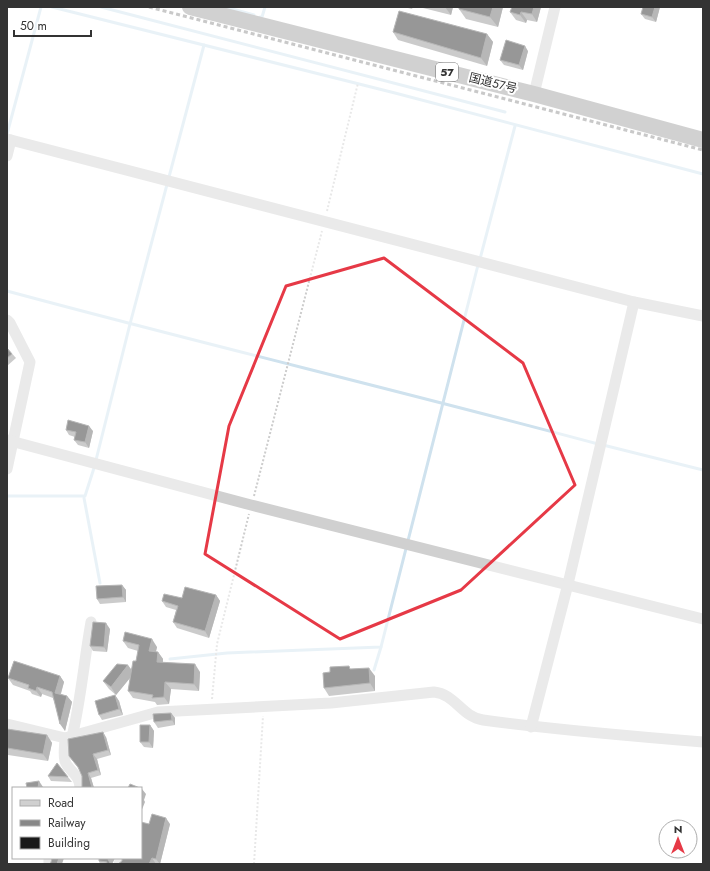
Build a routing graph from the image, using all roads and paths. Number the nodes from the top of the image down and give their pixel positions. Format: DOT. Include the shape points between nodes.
graph roads {
  1 [pos="190,7"];
  2 [pos="555,7"];
  3 [pos="358,84"];
  4 [pos="534,94"];
  5 [pos="9,140"];
  6 [pos="703,140"];
  7 [pos="7,156"];
  8 [pos="325,221"];
  9 [pos="634,302"];
  10 [pos="703,316"];
  11 [pos="7,320"];
  12 [pos="10,441"];
  13 [pos="7,469"];
  14 [pos="251,505"];
  15 [pos="568,584"];
  16 [pos="703,619"];
  17 [pos="91,622"];
  18 [pos="264,706"];
  19 [pos="211,709"];
  20 [pos="7,724"];
  21 [pos="531,727"];
  22 [pos="68,737"];
  23 [pos="703,742"];
  24 [pos="80,787"];
  25 [pos="254,864"];
  1 -- 4 [label="highway, 国道57号 / 57"];
  2 -- 4 [label="street"];
  3 -- 8 [label="path"];
  4 -- 6 [label="highway, 国道57号 / 57"];
  5 -- 7 [label="street"];
  5 -- 8 [label="street"];
  8 -- 9 [label="street"];
  8 -- 14 [label="path"];
  9 -- 10 [label="street"];
  9 -- 15 [label="street"];
  11 -- 12 [label="street" via="30,362"];
  12 -- 13 [label="street"];
  12 -- 14 [label="street"];
  14 -- 15 [label="street"];
  14 -- 19 [label="path" via="217,644"];
  15 -- 16 [label="street"];
  15 -- 21 [label="street"];
  17 -- 22 [label="street" via="81,694"];
  18 -- 19 [label="street"];
  18 -- 21 [label="street" via="331,703 434,692 444,693 468,714 481,720"];
  18 -- 25 [label="path"];
  19 -- 22 [label="street" via="158,712"];
  20 -- 22 [label="street"];
  21 -- 23 [label="street"];
  22 -- 24 [label="street" via="65,761 76,774"];
}
